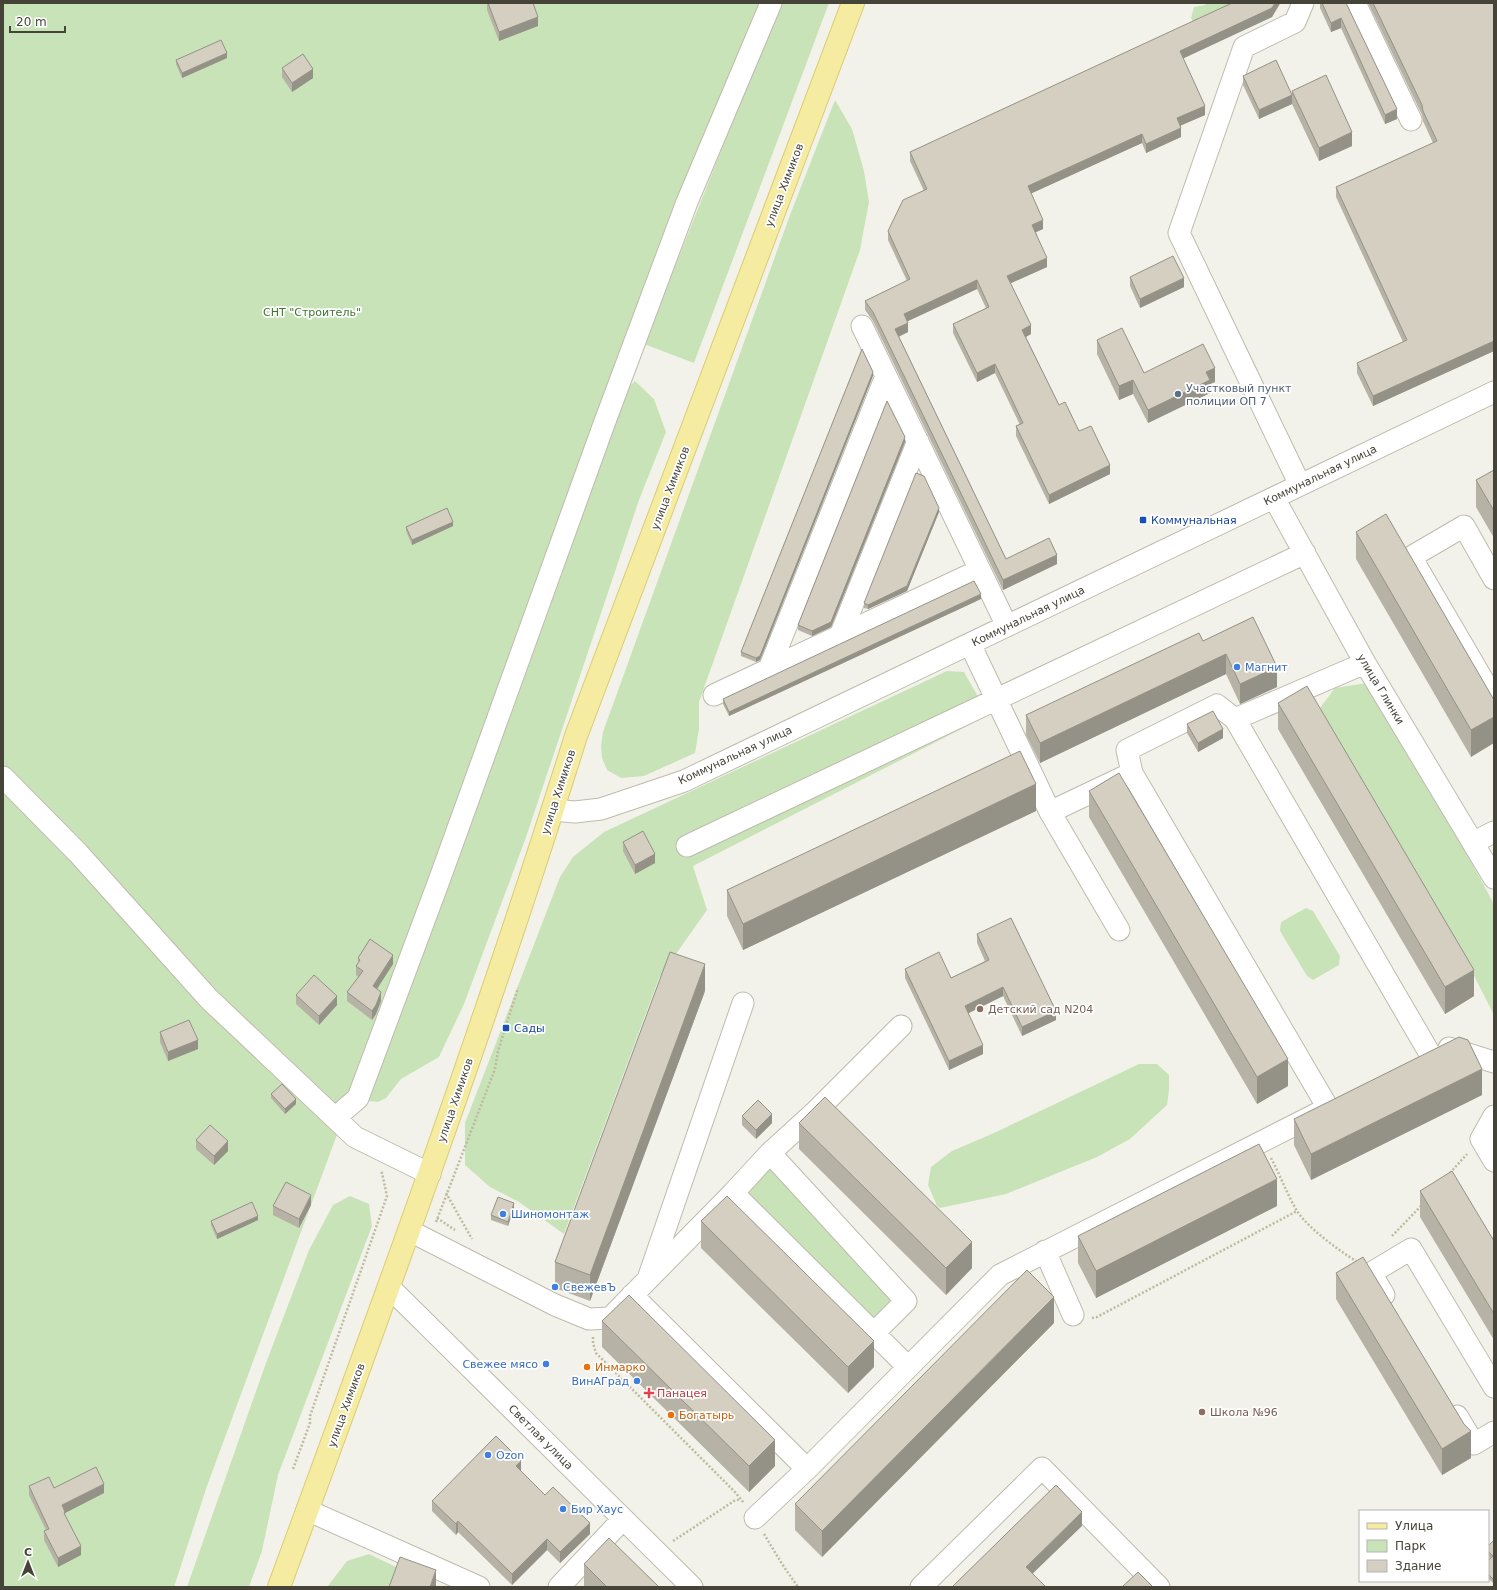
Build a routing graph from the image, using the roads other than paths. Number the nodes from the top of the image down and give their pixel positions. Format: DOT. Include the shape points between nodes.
graph roads {
  1 [pos="771,3"];
  2 [pos="853,3"];
  3 [pos="1303,3"];
  4 [pos="1355,3"];
  5 [pos="1411,120"];
  6 [pos="862,326"];
  7 [pos="886,376"];
  8 [pos="1494,392"];
  9 [pos="918,441"];
  10 [pos="1300,485"];
  11 [pos="1274,498"];
  12 [pos="1304,553"];
  13 [pos="980,570"];
  14 [pos="1494,579"];
  15 [pos="1007,626"];
  16 [pos="840,636"];
  17 [pos="970,644"];
  18 [pos="1365,663"];
  19 [pos="769,669"];
  20 [pos="714,695"];
  21 [pos="1494,698"];
  22 [pos="996,699"];
  23 [pos="1235,719"];
  24 [pos="1132,773"];
  25 [pos="3,777"];
  26 [pos="553,810"];
  27 [pos="1050,812"];
  28 [pos="1494,832"];
  29 [pos="1474,842"];
  30 [pos="687,846"];
  31 [pos="1494,878"];
  32 [pos="1120,930"];
  33 [pos="743,1003"];
  34 [pos="901,1026"];
  35 [pos="1494,1062"];
  36 [pos="1494,1116"];
  37 [pos="335,1118"];
  38 [pos="770,1153"];
  39 [pos="1494,1161"];
  40 [pos="430,1174"];
  41 [pos="734,1194"];
  42 [pos="410,1231"];
  43 [pos="1045,1251"];
  44 [pos="647,1280"];
  45 [pos="389,1287"];
  46 [pos="632,1295"];
  47 [pos="1395,1314"];
  48 [pos="1073,1315"];
  49 [pos="874,1333"];
  50 [pos="908,1367"];
  51 [pos="1494,1387"];
  52 [pos="1449,1403"];
  53 [pos="1494,1432"];
  54 [pos="807,1468"];
  55 [pos="307,1510"];
  56 [pos="755,1518"];
  57 [pos="623,1519"];
  58 [pos="475,1586"];
  59 [pos="279,1587"];
  60 [pos="559,1587"];
  61 [pos="692,1587"];
  62 [pos="921,1587"];
  63 [pos="1159,1587"];
  1 -- 37 [label="street" via="685,209 358,1098"];
  2 -- 26 [label="main road, улица Химиков" via="576,736"];
  3 -- 10 [label="street" via="1296,22 1244,47 1179,233"];
  4 -- 5 [label="street"];
  6 -- 7 [label="street"];
  7 -- 9 [label="street"];
  7 -- 19 [label="street"];
  8 -- 10 [label="street, Коммунальная улица"];
  9 -- 13 [label="street"];
  9 -- 16 [label="street"];
  10 -- 11 [label="street, Коммунальная улица"];
  11 -- 12 [label="street, улица Глинки"];
  11 -- 15 [label="street, Коммунальная улица"];
  12 -- 18 [label="street, улица Глинки"];
  12 -- 22 [label="street"];
  13 -- 15 [label="street"];
  13 -- 16 [label="street"];
  14 -- 21 [label="street" via="1464,526 1411,557"];
  15 -- 17 [label="street, Коммунальная улица"];
  16 -- 19 [label="street"];
  17 -- 22 [label="street"];
  17 -- 26 [label="street, Коммунальная улица" via="684,781 601,809 575,812"];
  18 -- 23 [label="street"];
  18 -- 29 [label="street, улица Глинки"];
  19 -- 20 [label="street"];
  22 -- 27 [label="street"];
  22 -- 30 [label="street"];
  23 -- 24 [label="street" via="1217,705 1127,750"];
  23 -- 35 [label="street" via="1423,1058 1446,1047"];
  24 -- 27 [label="street"];
  24 -- 43 [label="street" via="1335,1104"];
  25 -- 37 [label="street" via="78,853 209,999"];
  26 -- 40 [label="main road, улица Химиков"];
  27 -- 32 [label="street"];
  28 -- 29 [label="street"];
  29 -- 31 [label="street, улица Глинки"];
  33 -- 44 [label="street"];
  34 -- 38 [label="street"];
  36 -- 39 [label="street" via="1481,1139"];
  37 -- 40 [label="street" via="355,1137"];
  38 -- 41 [label="street"];
  38 -- 49 [label="street" via="906,1301"];
  40 -- 42 [label="main road, улица Химиков"];
  41 -- 44 [label="street"];
  41 -- 49 [label="street"];
  42 -- 45 [label="main road, улица Химиков"];
  42 -- 46 [label="street" via="555,1305 589,1319 610,1318"];
  43 -- 48 [label="street"];
  43 -- 50 [label="street" via="1000,1275"];
  44 -- 46 [label="street"];
  45 -- 55 [label="main road, улица Химиков"];
  45 -- 57 [label="street, Светлая улица"];
  46 -- 54 [label="street"];
  47 -- 51 [label="street" via="1371,1273 1411,1249"];
  49 -- 50 [label="street"];
  50 -- 54 [label="street"];
  52 -- 53 [label="street" via="1474,1444"];
  54 -- 56 [label="street"];
  55 -- 58 [label="street"];
  55 -- 59 [label="main road, улица Химиков"];
  57 -- 60 [label="street"];
  57 -- 61 [label="street, Светлая улица"];
  62 -- 63 [label="street" via="1042,1468"];
}
